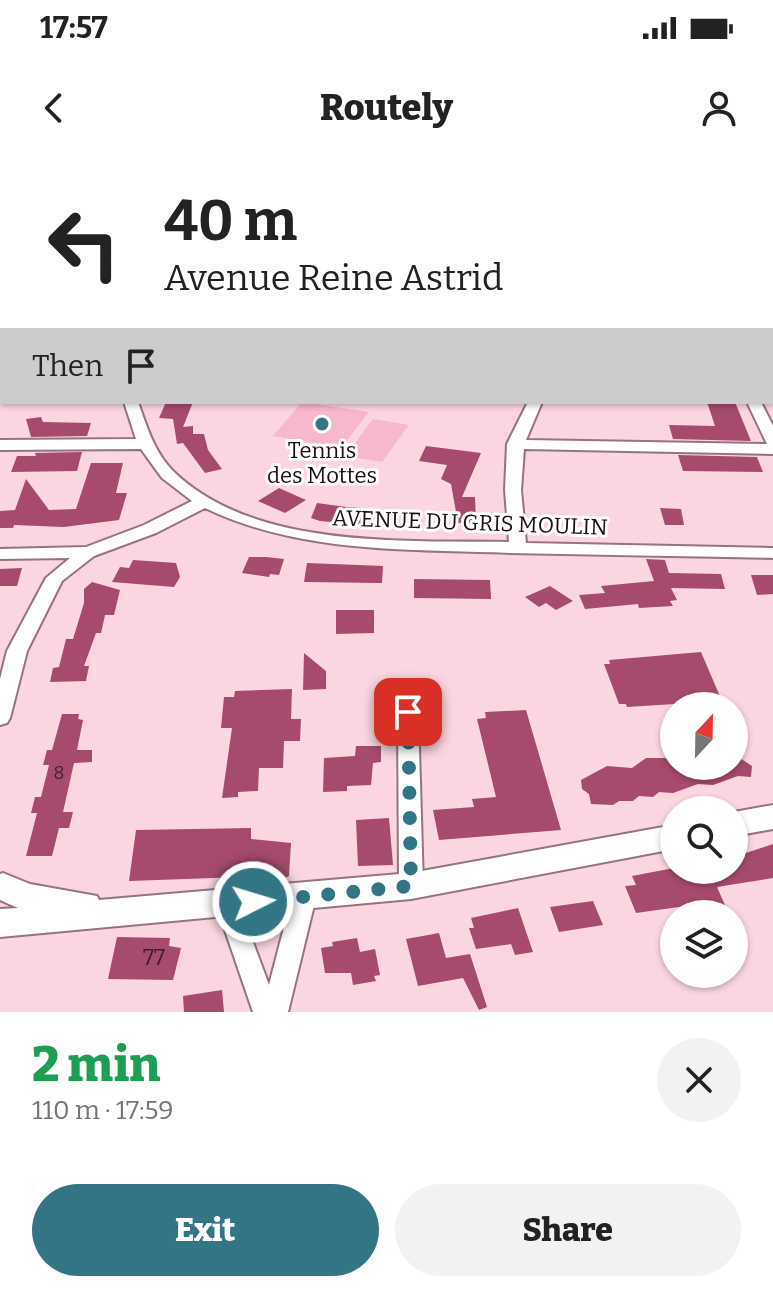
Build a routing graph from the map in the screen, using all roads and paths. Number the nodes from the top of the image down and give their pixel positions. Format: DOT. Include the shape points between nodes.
graph roads {
  1 [pos="132,404"];
  2 [pos="534,404"];
  3 [pos="755,404"];
  4 [pos="773,442"];
  5 [pos="146,444"];
  6 [pos="515,444"];
  7 [pos="0,445"];
  8 [pos="773,449"];
  9 [pos="204,502"];
  10 [pos="518,548"];
  11 [pos="88,552"];
  12 [pos="773,553"];
  13 [pos="0,554"];
  14 [pos="408,712"];
  15 [pos="0,718"];
  16 [pos="773,817"];
  17 [pos="748,821"];
  18 [pos="660,840"];
  19 [pos="411,886"];
  20 [pos="1,893"];
  21 [pos="304,897"];
  22 [pos="228,904"];
  23 [pos="127,913"];
  24 [pos="0,923"];
  25 [pos="266,1012"];
  26 [pos="275,1012"];
  1 -- 5 [label="street, AVENUE DU GRIS MOULIN"];
  2 -- 6 [label="street"];
  3 -- 4 [label="street"];
  5 -- 7 [label="street"];
  5 -- 9 [label="street, AVENUE DU GRIS MOULIN" via="156,462"];
  6 -- 8 [label="street"];
  6 -- 10 [label="street"];
  9 -- 10 [label="street, AVENUE DU GRIS MOULIN" via="242,520 344,543"];
  9 -- 11 [label="street"];
  10 -- 12 [label="street, AVENUE DU GRIS MOULIN"];
  11 -- 13 [label="street"];
  11 -- 15 [label="street" via="55,578 17,651"];
  14 -- 19 [label="street"];
  16 -- 17 [label="main road"];
  18 -- 19 [label="main road"];
  19 -- 21 [label="main road"];
  20 -- 23 [label="main road"];
  21 -- 22 [label="main road"];
  21 -- 26 [label="street"];
  22 -- 23 [label="main road"];
  22 -- 25 [label="street"];
  23 -- 24 [label="main road"];
}
